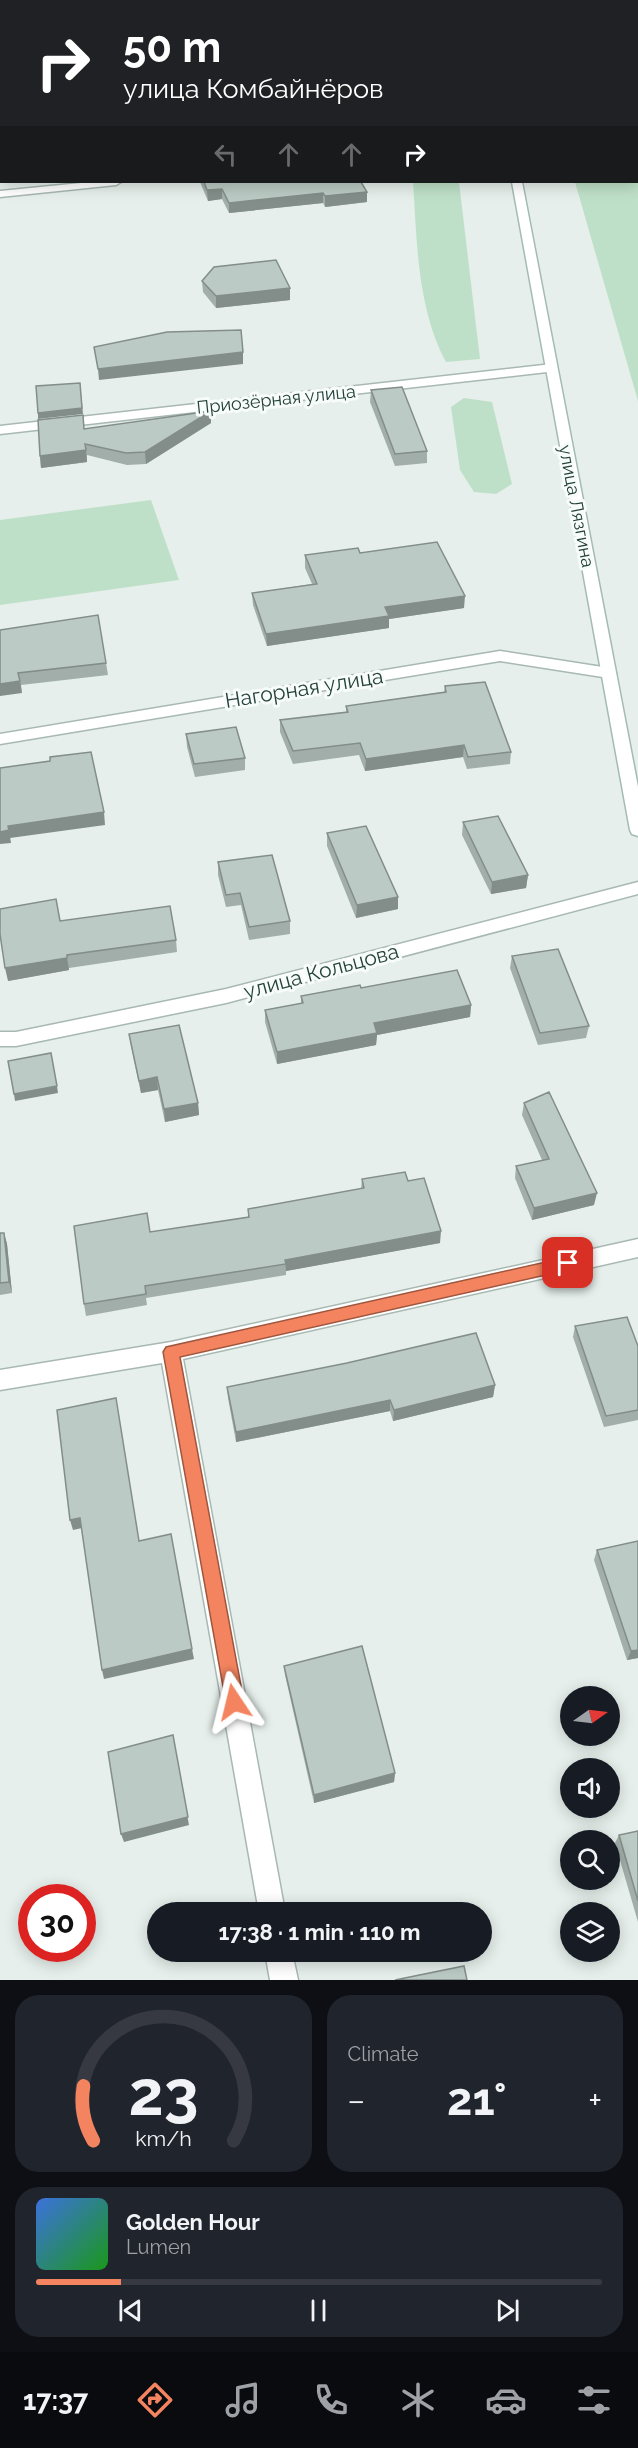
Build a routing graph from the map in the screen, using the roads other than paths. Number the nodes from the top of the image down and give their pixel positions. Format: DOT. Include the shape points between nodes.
graph roads {
  1 [pos="106,183"];
  2 [pos="517,183"];
  3 [pos="0,194"];
  4 [pos="552,368"];
  5 [pos="0,430"];
  6 [pos="609,673"];
  7 [pos="0,739"];
  8 [pos="638,830"];
  9 [pos="638,888"];
  10 [pos="0,1039"];
  11 [pos="638,1248"];
  12 [pos="171,1352"];
  13 [pos="0,1380"];
  14 [pos="270,1902"];
  15 [pos="281,1962"];
  16 [pos="284,1980"];
  1 -- 3 [label="street"];
  2 -- 4 [label="street, улица Лязгина"];
  4 -- 5 [label="street, Приозёрная улица"];
  4 -- 6 [label="street, улица Лязгина"];
  6 -- 7 [label="street, Нагорная улица" via="500,656"];
  6 -- 8 [label="street, улица Лязгина"];
  9 -- 10 [label="street, улица Кольцова" via="226,996"];
  11 -- 12 [label="street"];
  12 -- 13 [label="street"];
  12 -- 14 [label="street"];
  15 -- 16 [label="street"];
}
